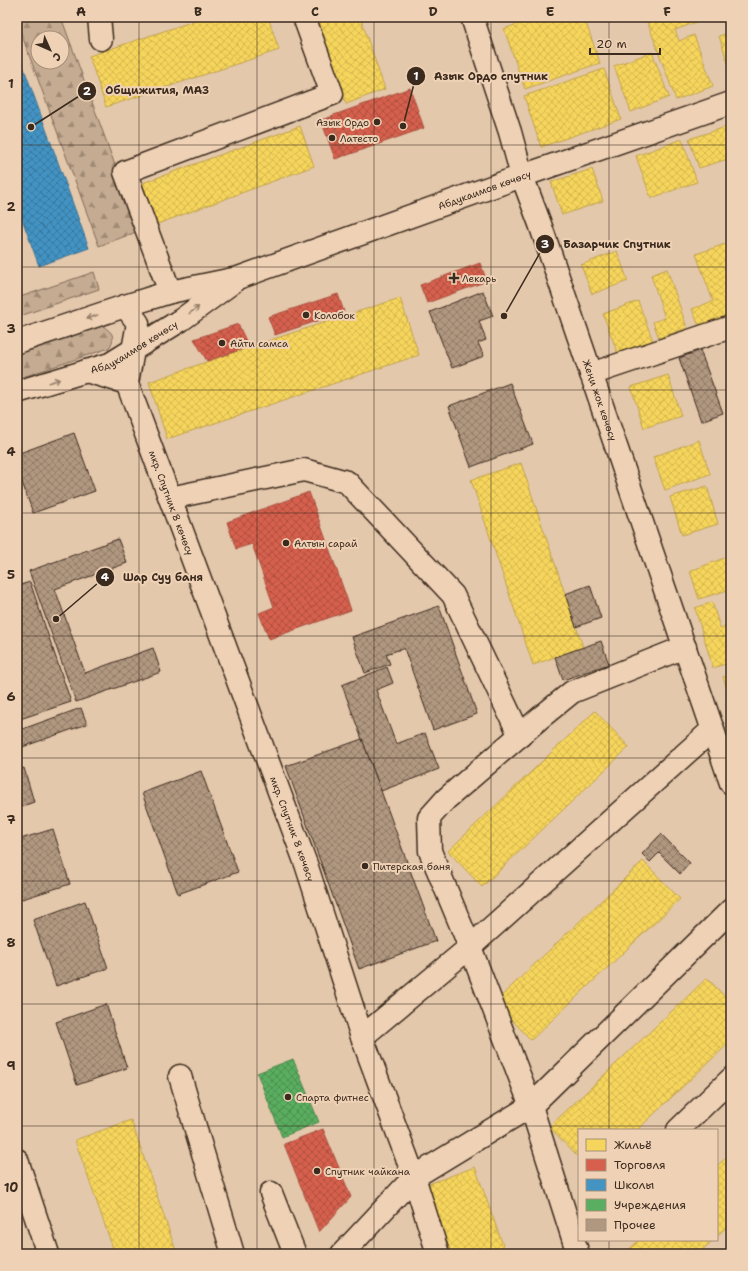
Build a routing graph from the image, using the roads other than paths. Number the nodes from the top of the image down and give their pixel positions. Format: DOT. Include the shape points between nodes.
graph roads {
  1 [pos="100,17"];
  2 [pos="304,17"];
  3 [pos="472,17"];
  4 [pos="100,39"];
  5 [pos="731,103"];
  6 [pos="522,176"];
  7 [pos="238,278"];
  8 [pos="170,292"];
  9 [pos="125,306"];
  10 [pos="731,326"];
  11 [pos="17,342"];
  12 [pos="133,349"];
  13 [pos="86,371"];
  14 [pos="591,374"];
  15 [pos="127,383"];
  16 [pos="17,392"];
  17 [pos="170,498"];
  18 [pos="685,646"];
  19 [pos="713,728"];
  20 [pos="520,736"];
  21 [pos="731,782"];
  22 [pos="731,910"];
  23 [pos="470,947"];
  24 [pos="362,1037"];
  25 [pos="180,1076"];
  26 [pos="731,1079"];
  27 [pos="531,1106"];
  28 [pos="679,1129"];
  29 [pos="17,1160"];
  30 [pos="414,1177"];
  31 [pos="271,1193"];
  32 [pos="575,1229"];
  33 [pos="48,1254"];
  34 [pos="233,1254"];
  35 [pos="295,1254"];
  36 [pos="342,1254"];
  37 [pos="438,1254"];
  38 [pos="578,1254"];
  1 -- 4 [label="main road"];
  2 -- 8 [label="main road" via="332,94 125,172"];
  3 -- 6 [label="main road, Жеңи жок көчөсү"];
  5 -- 6 [label="main road, Абдукаимов көчөсү"];
  6 -- 7 [label="main road, Абдукаимов көчөсү"];
  6 -- 14 [label="main road, Жеңи жок көчөсү"];
  7 -- 8 [label="main road, Абдукаимов көчөсү"];
  12 -- 7 [label="main road, Абдукаимов көчөсү, one-way" via="181,320"];
  8 -- 9 [label="main road, Абдукаимов көчөсү"];
  9 -- 11 [label="main road, Абдукаимов көчөсү, one-way"];
  9 -- 12 [label="main road" via="138,323"];
  10 -- 14 [label="main road"];
  12 -- 13 [label="main road, Абдукаимов көчөсү" via="110,364"];
  12 -- 15 [label="main road"];
  13 -- 15 [label="main road"];
  16 -- 13 [label="main road, Абдукаимов көчөсү, one-way"];
  14 -- 18 [label="main road, Жеңи жок көчөсү"];
  15 -- 17 [label="main road, мкр. Спутник 8 көчөсү"];
  17 -- 20 [label="main road" via="304,470 347,482 453,596"];
  17 -- 24 [label="main road, мкр. Спутник 8 көчөсү" via="306,864"];
  18 -- 19 [label="main road, Жеңи жок көчөсү"];
  18 -- 20 [label="main road" via="572,692"];
  19 -- 21 [label="main road, Жеңи жок көчөсү"];
  19 -- 23 [label="main road"];
  20 -- 23 [label="main road" via="446,799 429,818 430,851"];
  22 -- 27 [label="main road"];
  23 -- 24 [label="main road"];
  23 -- 27 [label="main road"];
  24 -- 30 [label="main road, мкр. Спутник 8 көчөсү"];
  25 -- 34 [label="main road"];
  26 -- 28 [label="main road"];
  27 -- 30 [label="main road"];
  27 -- 32 [label="main road"];
  29 -- 33 [label="main road"];
  30 -- 36 [label="main road"];
  30 -- 37 [label="main road, мкр. Спутник 8 көчөсү"];
  31 -- 35 [label="main road"];
  32 -- 38 [label="main road"];
}
